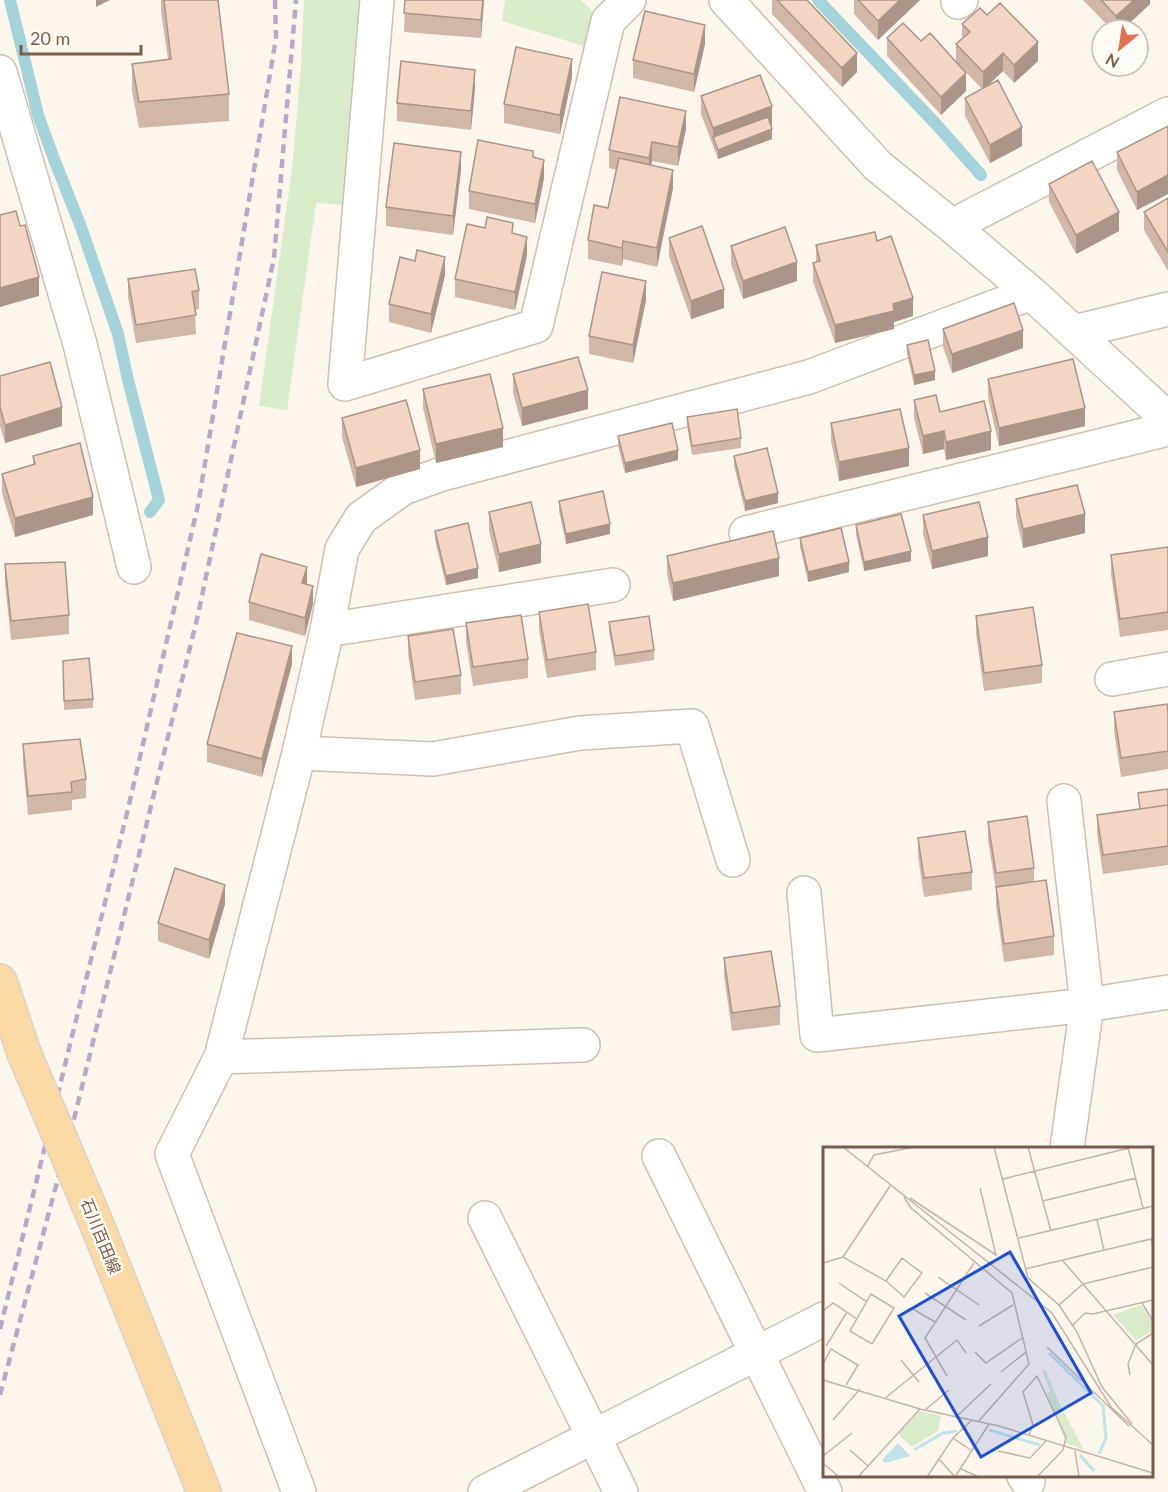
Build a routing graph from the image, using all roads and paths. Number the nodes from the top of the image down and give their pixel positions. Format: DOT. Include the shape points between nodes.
graph roads {
  1 [pos="377,0"];
  2 [pos="629,0"];
  3 [pos="726,0"];
  4 [pos="0,72"];
  5 [pos="1168,114"];
  6 [pos="952,226"];
  7 [pos="1031,293"];
  8 [pos="1168,309"];
  9 [pos="1074,332"];
  10 [pos="1168,419"];
  11 [pos="1168,429"];
  12 [pos="746,533"];
  13 [pos="134,567"];
  14 [pos="613,585"];
  15 [pos="327,630"];
  16 [pos="1168,669"];
  17 [pos="1112,679"];
  18 [pos="299,753"];
  19 [pos="1064,801"];
  20 [pos="733,860"];
  21 [pos="804,892"];
  22 [pos="0,981"];
  23 [pos="1168,992"];
  24 [pos="1087,1005"];
  25 [pos="583,1045"];
  26 [pos="220,1057"];
  27 [pos="1067,1147"];
  28 [pos="659,1156"];
  29 [pos="485,1218"];
  30 [pos="823,1320"];
  31 [pos="757,1354"];
  32 [pos="594,1437"];
  33 [pos="204,1492"];
  34 [pos="299,1492"];
  35 [pos="485,1492"];
  36 [pos="621,1492"];
  37 [pos="825,1492"];
  1 -- 2 [label="street" via="345,384 536,326 608,21"];
  3 -- 6 [label="street" via="878,166"];
  4 -- 13 [label="street" via="80,344"];
  5 -- 6 [label="street"];
  6 -- 7 [label="street"];
  7 -- 9 [label="street"];
  7 -- 15 [label="street" via="809,377 442,474 403,488 361,518 342,549"];
  8 -- 9 [label="street"];
  9 -- 10 [label="street"];
  11 -- 12 [label="street"];
  14 -- 15 [label="street"];
  15 -- 18 [label="street"];
  16 -- 17 [label="street"];
  18 -- 20 [label="street" via="433,759 580,733 692,726"];
  18 -- 26 [label="street"];
  19 -- 24 [label="street"];
  21 -- 24 [label="street" via="817,1035"];
  22 -- 33 [label="main road, 石川百田線, bridge" via="24,1053"];
  23 -- 24 [label="street"];
  24 -- 27 [label="street"];
  25 -- 26 [label="street"];
  26 -- 34 [label="street" via="172,1154"];
  28 -- 31 [label="street"];
  29 -- 32 [label="street"];
  30 -- 31 [label="street"];
  31 -- 32 [label="street"];
  31 -- 37 [label="street"];
  32 -- 35 [label="street"];
  32 -- 36 [label="street"];
}
